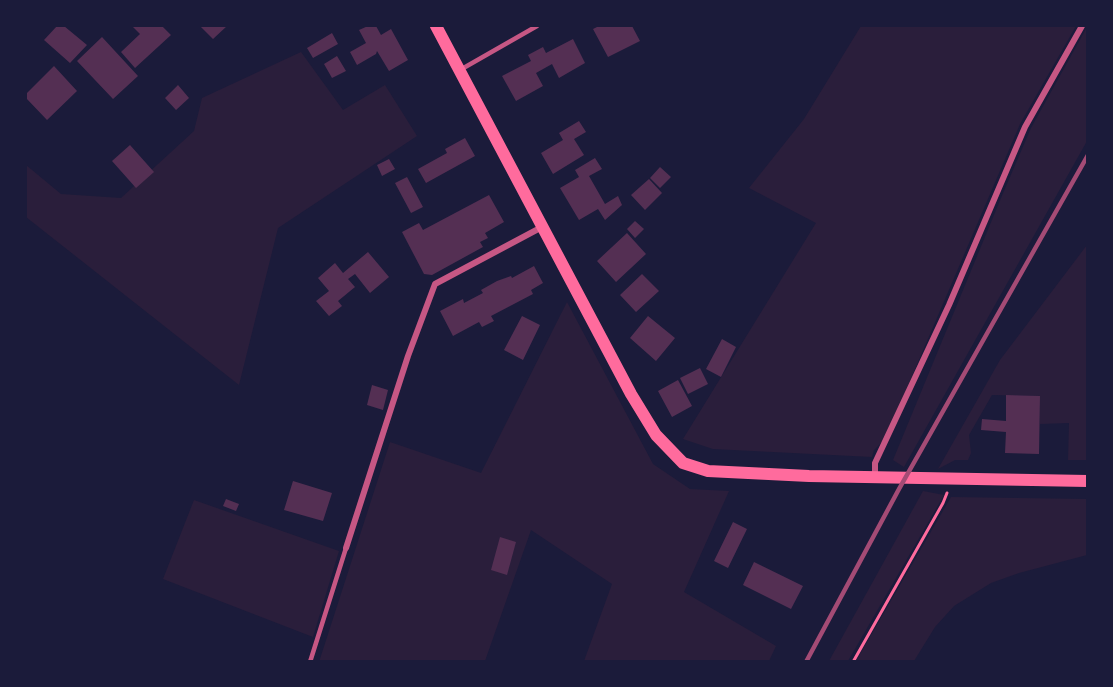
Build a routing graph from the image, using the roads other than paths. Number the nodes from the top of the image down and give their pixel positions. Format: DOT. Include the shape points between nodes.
graph roads {
  1 [pos="436,26"];
  2 [pos="537,26"];
  3 [pos="1082,26"];
  4 [pos="460,70"];
  5 [pos="542,226"];
  6 [pos="875,477"];
  7 [pos="1088,481"];
  8 [pos="346,548"];
  9 [pos="310,662"];
  1 -- 4 [label="main road"];
  2 -- 4 [label="lane"];
  3 -- 6 [label="street" via="1020,138 949,305 875,463"];
  4 -- 5 [label="main road"];
  5 -- 6 [label="main road" via="631,394 656,435 683,463 708,471"];
  5 -- 8 [label="street" via="435,284"];
  6 -- 7 [label="main road"];
  8 -- 9 [label="lane"];
}
